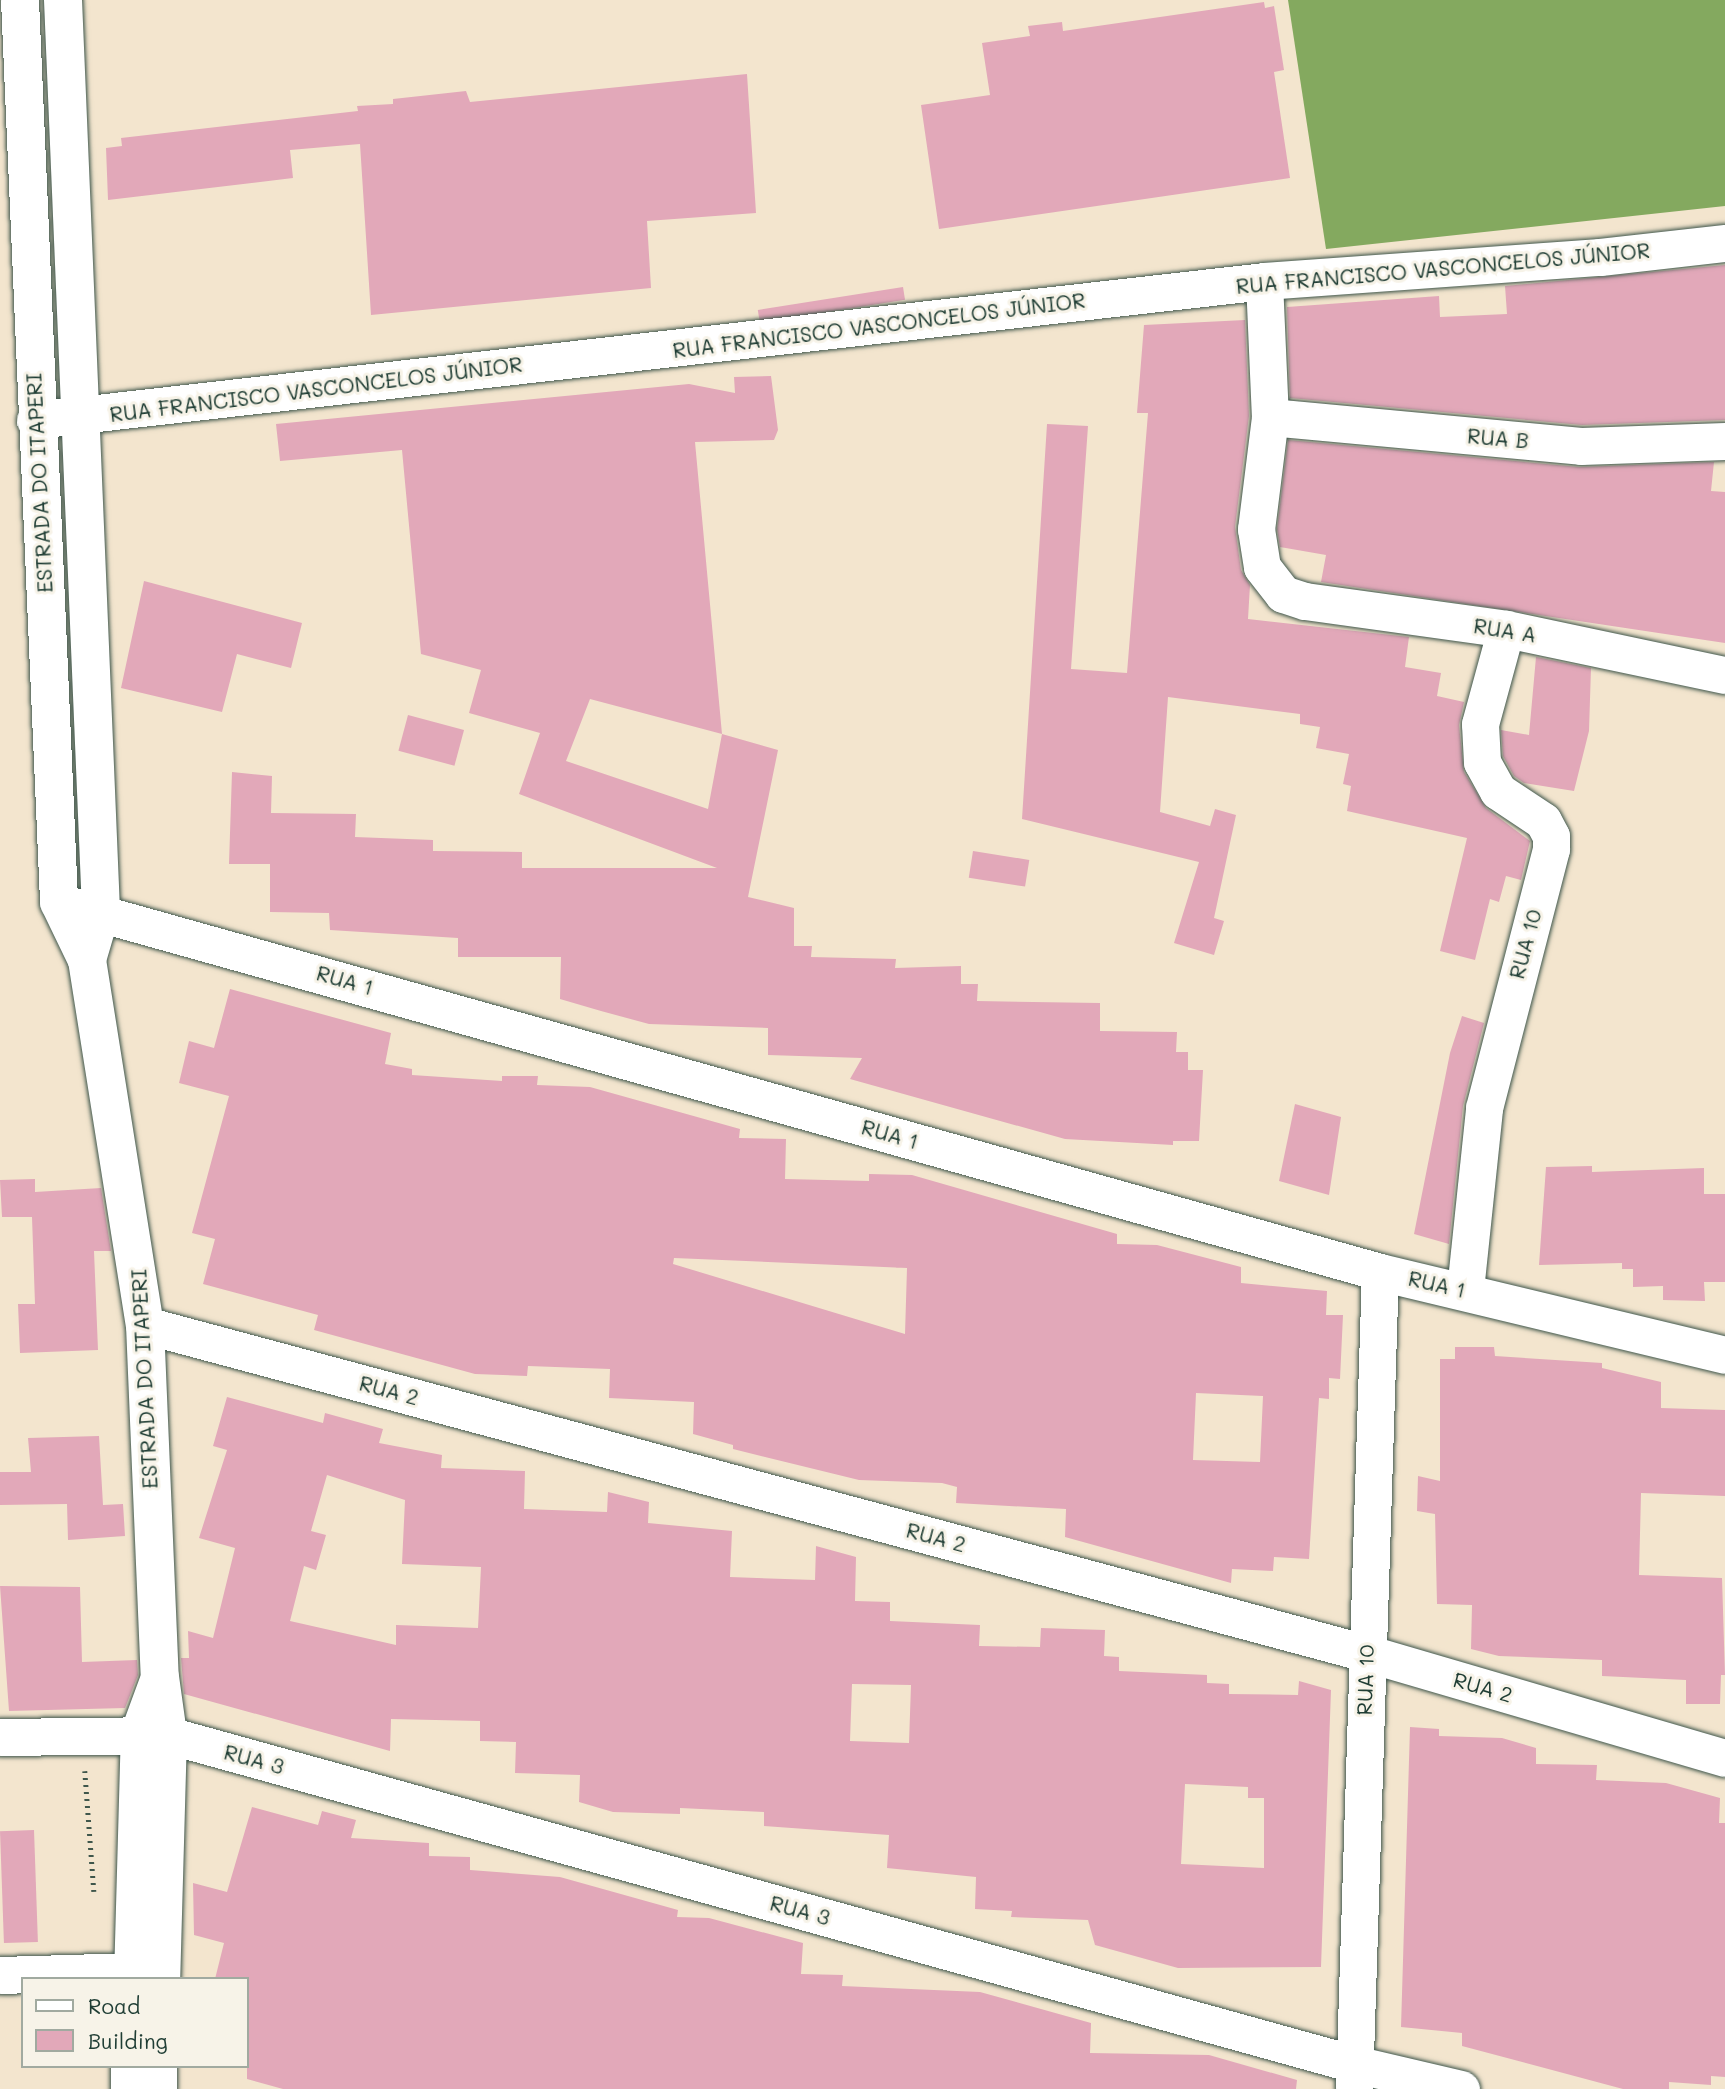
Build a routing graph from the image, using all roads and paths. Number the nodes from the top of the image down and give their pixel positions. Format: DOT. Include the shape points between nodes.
graph roads {
  1 [pos="20,0"];
  2 [pos="63,0"];
  3 [pos="1725,243"];
  4 [pos="1264,281"];
  5 [pos="80,416"];
  6 [pos="1270,417"];
  7 [pos="35,420"];
  8 [pos="1725,441"];
  9 [pos="1506,629"];
  10 [pos="1725,675"];
  11 [pos="59,902"];
  12 [pos="101,912"];
  13 [pos="87,960"];
  14 [pos="1380,1272"];
  15 [pos="1465,1290"];
  16 [pos="145,1325"];
  17 [pos="1725,1355"];
  18 [pos="1366,1653"];
  19 [pos="154,1734"];
  20 [pos="82,1736"];
  21 [pos="0,1737"];
  22 [pos="1725,1758"];
  23 [pos="94,1896"];
  24 [pos="0,1975"];
  25 [pos="142,1976"];
  26 [pos="130,2068"];
  27 [pos="158,2068"];
  28 [pos="1354,2076"];
  29 [pos="130,2089"];
  30 [pos="158,2089"];
  31 [pos="1461,2089"];
  1 -- 7 [label="street, ESTRADA DO ITAPERI"];
  2 -- 5 [label="street, ESTRADA DO ITAPERI"];
  3 -- 4 [label="street, RUA FRANCISCO VASCONCELOS JÚNIOR" via="1601,257"];
  4 -- 5 [label="street, RUA FRANCISCO VASCONCELOS JÚNIOR"];
  4 -- 6 [label="street"];
  5 -- 7 [label="street, RUA FRANCISCO VASCONCELOS JÚNIOR"];
  5 -- 12 [label="street, ESTRADA DO ITAPERI"];
  6 -- 8 [label="street, RUA B" via="1581,446"];
  6 -- 9 [label="street, RUA A" via="1256,529 1262,567 1283,594 1305,601"];
  7 -- 11 [label="street, ESTRADA DO ITAPERI"];
  9 -- 10 [label="street, RUA A"];
  9 -- 15 [label="street, RUA 10" via="1480,724 1482,762 1498,791 1543,821 1551,836 1551,849 1484,1108"];
  11 -- 12 [label="street, RUA 1"];
  11 -- 13 [label="street, ESTRADA DO ITAPERI"];
  12 -- 13 [label="street, ESTRADA DO ITAPERI"];
  12 -- 14 [label="street, RUA 1"];
  13 -- 16 [label="street, ESTRADA DO ITAPERI"];
  14 -- 15 [label="street, RUA 1"];
  14 -- 18 [label="street, RUA 10"];
  15 -- 17 [label="street, RUA 1"];
  16 -- 18 [label="street, RUA 2"];
  16 -- 19 [label="street, ESTRADA DO ITAPERI" via="160,1677"];
  18 -- 22 [label="street, RUA 2"];
  18 -- 28 [label="street, RUA 10"];
  19 -- 20 [label="street, RUA 3"];
  19 -- 25 [label="street, ESTRADA DO ITAPERI"];
  19 -- 28 [label="street, RUA 3"];
  20 -- 21 [label="street, RUA 3"];
  20 -- 23 [label="path"];
  24 -- 25 [label="street"];
  26 -- 29 [label="street"];
  27 -- 30 [label="street"];
  28 -- 31 [label="street, RUA 3"];
}
